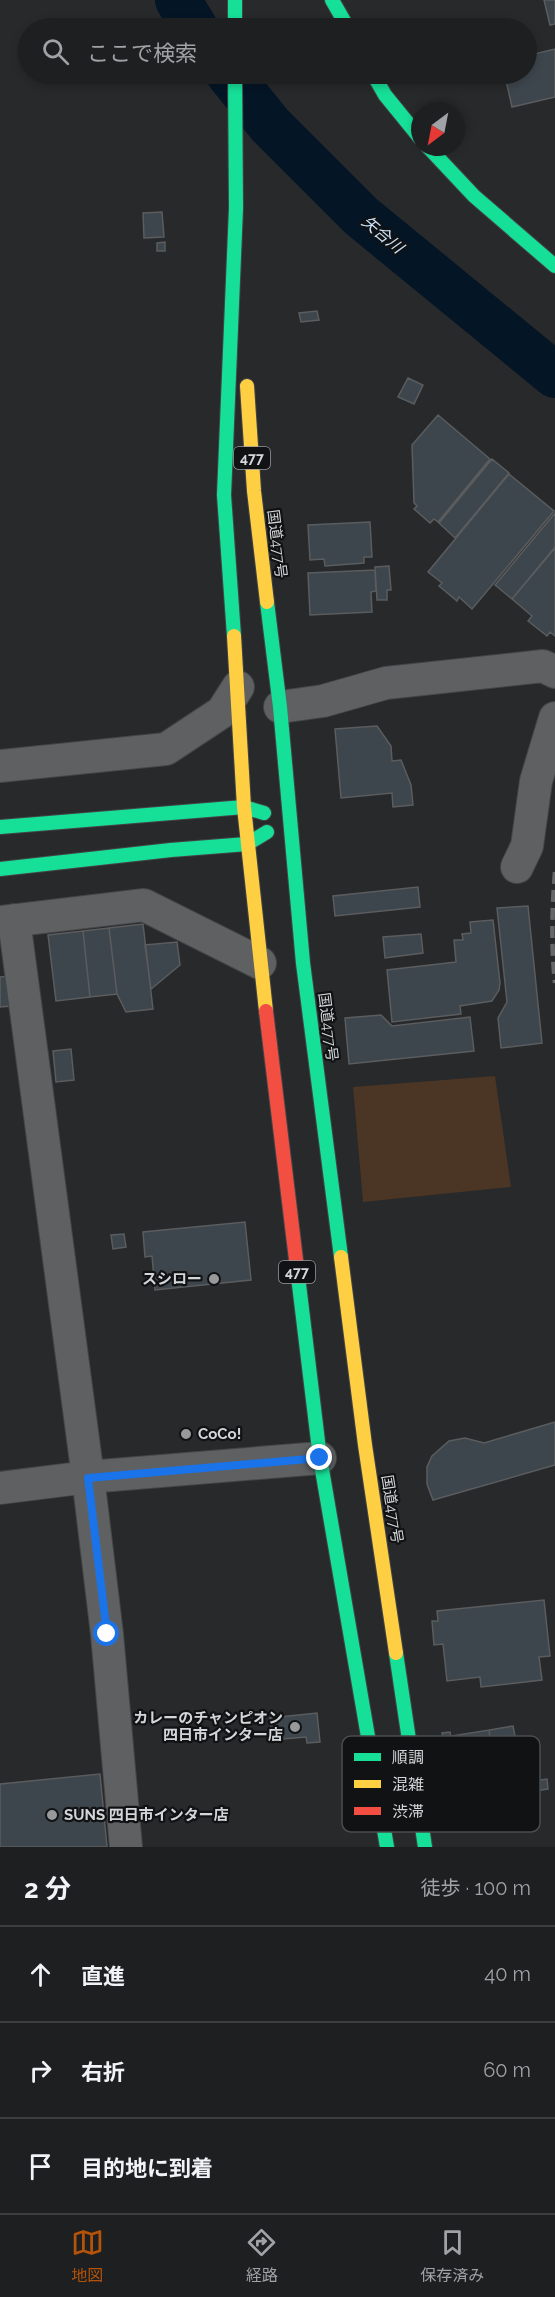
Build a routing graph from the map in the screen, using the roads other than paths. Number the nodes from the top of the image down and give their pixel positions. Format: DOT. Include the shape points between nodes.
graph roads {
  1 [pos="235,0"];
  2 [pos="332,0"];
  3 [pos="235,18"];
  4 [pos="342,18"];
  5 [pos="235,84"];
  6 [pos="379,84"];
  7 [pos="411,127"];
  8 [pos="437,156"];
  9 [pos="236,208"];
  10 [pos="555,266"];
  11 [pos="244,338"];
  12 [pos="246,373"];
  13 [pos="555,672"];
  14 [pos="238,687"];
  15 [pos="280,707"];
  16 [pos="555,718"];
  17 [pos="0,759"];
  18 [pos="244,807"];
  19 [pos="289,819"];
  20 [pos="0,827"];
  21 [pos="247,844"];
  22 [pos="517,867"];
  23 [pos="0,870"];
  24 [pos="7,921"];
  25 [pos="260,963"];
  26 [pos="320,1458"];
  27 [pos="88,1478"];
  28 [pos="0,1488"];
  29 [pos="368,1736"];
  30 [pos="409,1736"];
  31 [pos="384,1832"];
  32 [pos="423,1832"];
  33 [pos="126,1847"];
  34 [pos="387,1847"];
  35 [pos="425,1847"];
  1 -- 3 [label="main road"];
  2 -- 4 [label="main road"];
  5 -- 9 [label="main road, 477"];
  6 -- 7 [label="main road"];
  8 -- 10 [label="main road" via="474,195"];
  9 -- 11 [label="main road, 477"];
  9 -- 14 [label="main road, 477" via="224,495"];
  12 -- 15 [label="main road, 国道477号 / 477" via="254,491"];
  13 -- 15 [label="street" via="543,666 386,683 323,701"];
  14 -- 17 [label="street" via="222,712 166,749"];
  14 -- 18 [label="main road, 477"];
  15 -- 19 [label="main road, 国道477号 / 477"];
  16 -- 22 [label="street" via="536,781 527,846"];
  18 -- 19 [label="main road"];
  18 -- 20 [label="main road"];
  18 -- 21 [label="main road, 477"];
  19 -- 21 [label="main road"];
  19 -- 30 [label="main road, 国道477号 / 477" via="303,963 362,1422"];
  21 -- 23 [label="main road"];
  21 -- 25 [label="main road, 477"];
  24 -- 25 [label="street" via="144,905"];
  24 -- 27 [label="street"];
  25 -- 26 [label="main road, 477"];
  26 -- 27 [label="street"];
  26 -- 29 [label="main road, 477"];
  27 -- 28 [label="street"];
  27 -- 33 [label="street"];
  31 -- 34 [label="main road, 477"];
  32 -- 35 [label="main road, 国道477号 / 477"];
}
